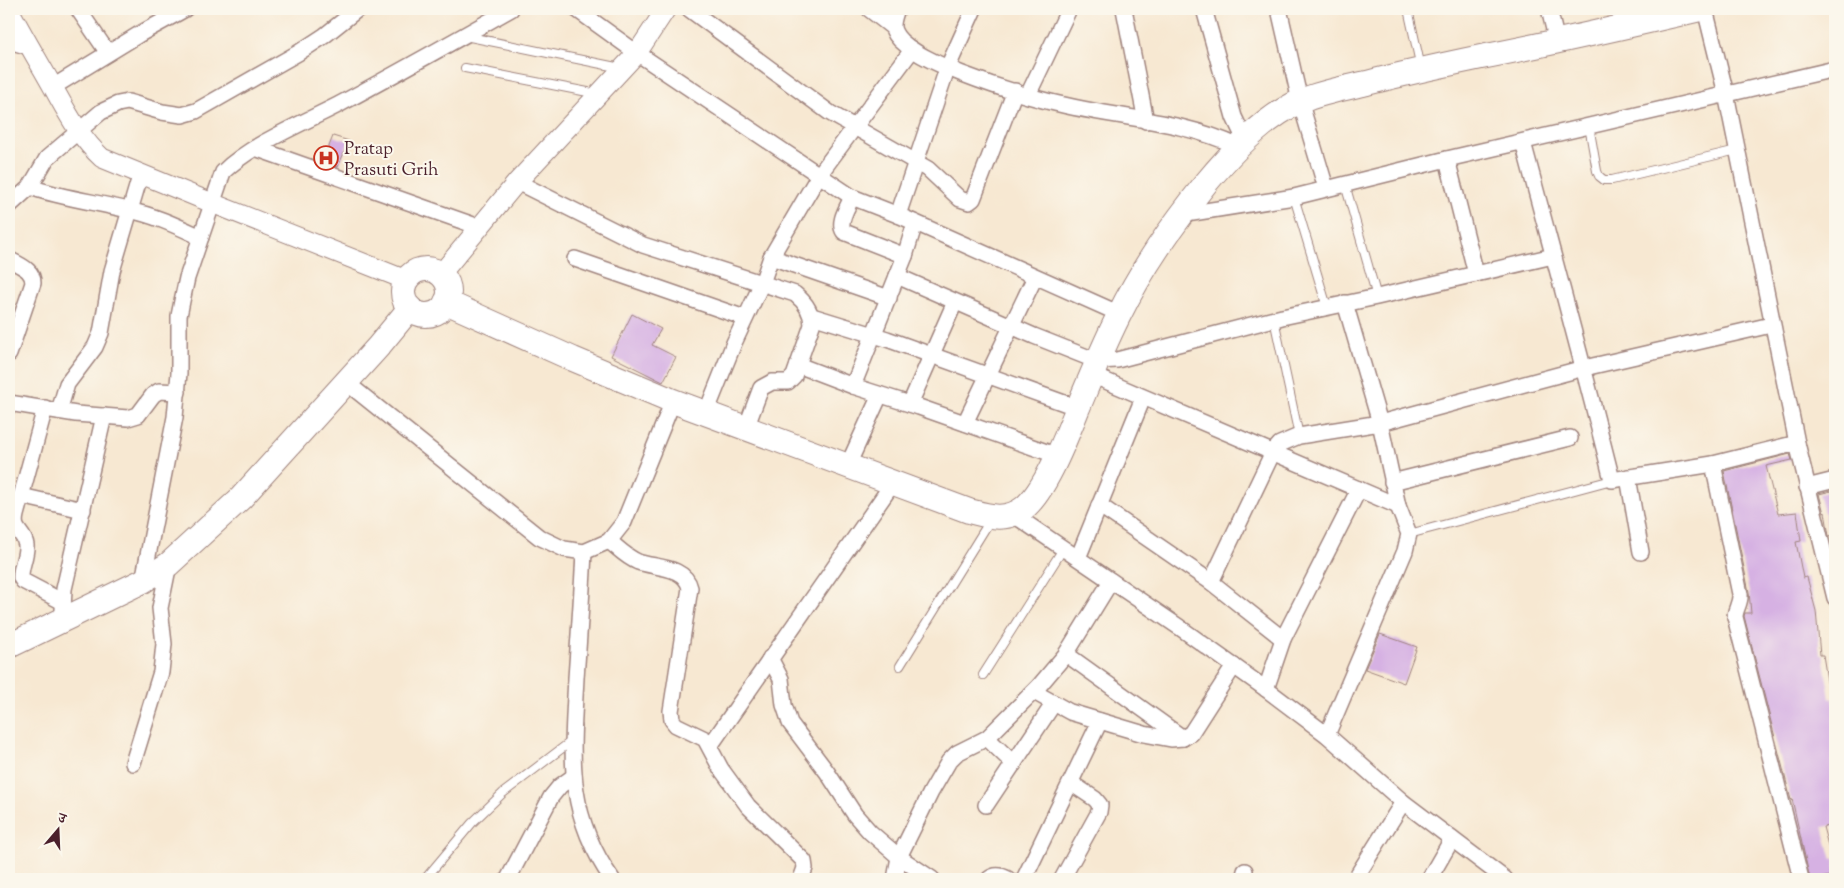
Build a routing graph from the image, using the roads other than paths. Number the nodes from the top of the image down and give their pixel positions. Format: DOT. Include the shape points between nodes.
graph roads {
  1 [pos="9,9"];
  2 [pos="78,9"];
  3 [pos="185,9"];
  4 [pos="358,9"];
  5 [pos="511,9"];
  6 [pos="576,9"];
  7 [pos="666,9"];
  8 [pos="689,9"];
  9 [pos="868,9"];
  10 [pos="897,9"];
  11 [pos="974,9"];
  12 [pos="1069,9"];
  13 [pos="1124,9"];
  14 [pos="1204,9"];
  15 [pos="1279,9"];
  16 [pos="1408,9"];
  17 [pos="1548,9"];
  18 [pos="1700,9"];
  19 [pos="1705,9"];
  20 [pos="892,27"];
  21 [pos="463,36"];
  22 [pos="9,41"];
  23 [pos="1556,42"];
  24 [pos="28,47"];
  25 [pos="912,50"];
  26 [pos="108,53"];
  27 [pos="637,53"];
  28 [pos="465,68"];
  29 [pos="623,68"];
  30 [pos="947,69"];
  31 [pos="1835,69"];
  32 [pos="1421,70"];
  33 [pos="53,87"];
  34 [pos="1022,93"];
  35 [pos="1726,94"];
  36 [pos="600,95"];
  37 [pos="1300,101"];
  38 [pos="1146,121"];
  39 [pos="1589,126"];
  40 [pos="854,128"];
  41 [pos="77,130"];
  42 [pos="1523,142"];
  43 [pos="1242,143"];
  44 [pos="255,148"];
  45 [pos="1737,150"];
  46 [pos="1447,159"];
  47 [pos="915,162"];
  48 [pos="141,174"];
  49 [pos="819,176"];
  50 [pos="517,182"];
  51 [pos="1345,184"];
  52 [pos="30,187"];
  53 [pos="1326,188"];
  54 [pos="852,197"];
  55 [pos="1294,197"];
  56 [pos="212,203"];
  57 [pos="9,206"];
  58 [pos="130,210"];
  59 [pos="898,215"];
  60 [pos="1180,215"];
  61 [pos="915,223"];
  62 [pos="479,227"];
  63 [pos="201,237"];
  64 [pos="905,256"];
  65 [pos="1553,256"];
  66 [pos="771,257"];
  67 [pos="575,258"];
  68 [pos="9,259"];
  69 [pos="1476,274"];
  70 [pos="440,275"];
  71 [pos="897,276"];
  72 [pos="1035,277"];
  73 [pos="406,280"];
  74 [pos="762,284"];
  75 [pos="889,298"];
  76 [pos="1377,298"];
  77 [pos="446,302"];
  78 [pos="954,302"];
  79 [pos="1345,303"];
  80 [pos="1327,307"];
  81 [pos="410,308"];
  82 [pos="1120,314"];
  83 [pos="812,316"];
  84 [pos="745,318"];
  85 [pos="1274,319"];
  86 [pos="1011,325"];
  87 [pos="1771,325"];
  88 [pos="874,335"];
  89 [pos="9,354"];
  90 [pos="931,355"];
  91 [pos="798,364"];
  92 [pos="1094,368"];
  93 [pos="1584,368"];
  94 [pos="987,376"];
  95 [pos="347,383"];
  96 [pos="852,386"];
  97 [pos="178,392"];
  98 [pos="880,395"];
  99 [pos="1143,398"];
  100 [pos="673,401"];
  101 [pos="9,403"];
  102 [pos="910,404"];
  103 [pos="1078,408"];
  104 [pos="52,410"];
  105 [pos="706,413"];
  106 [pos="104,416"];
  107 [pos="966,423"];
  108 [pos="1380,423"];
  109 [pos="746,428"];
  110 [pos="1299,436"];
  111 [pos="1570,438"];
  112 [pos="1797,443"];
  113 [pos="1272,452"];
  114 [pos="1058,456"];
  115 [pos="848,464"];
  116 [pos="1713,464"];
  117 [pos="1628,477"];
  118 [pos="1612,480"];
  119 [pos="1835,480"];
  120 [pos="1392,482"];
  121 [pos="893,483"];
  122 [pos="1806,487"];
  123 [pos="1359,489"];
  124 [pos="22,496"];
  125 [pos="1100,505"];
  126 [pos="1398,506"];
  127 [pos="83,510"];
  128 [pos="1003,516"];
  129 [pos="1410,534"];
  130 [pos="609,540"];
  131 [pos="1063,549"];
  132 [pos="584,552"];
  133 [pos="1641,552"];
  134 [pos="1078,558"];
  135 [pos="169,564"];
  136 [pos="143,581"];
  137 [pos="1111,581"];
  138 [pos="1211,582"];
  139 [pos="1835,598"];
  140 [pos="63,611"];
  141 [pos="1284,639"];
  142 [pos="9,646"];
  143 [pos="1066,654"];
  144 [pos="770,658"];
  145 [pos="900,666"];
  146 [pos="1234,666"];
  147 [pos="983,675"];
  148 [pos="1266,689"];
  149 [pos="1034,692"];
  150 [pos="1054,703"];
  151 [pos="1100,721"];
  152 [pos="1327,735"];
  153 [pos="987,738"];
  154 [pos="1183,738"];
  155 [pos="573,740"];
  156 [pos="710,746"];
  157 [pos="133,763"];
  158 [pos="1014,764"];
  159 [pos="574,776"];
  160 [pos="1071,783"];
  161 [pos="1403,802"];
  162 [pos="986,805"];
  163 [pos="1452,838"];
  164 [pos="899,857"];
  165 [pos="425,879"];
  166 [pos="508,879"];
  167 [pos="612,879"];
  168 [pos="801,879"];
  169 [pos="895,879"];
  170 [pos="932,879"];
  171 [pos="989,879"];
  172 [pos="1008,879"];
  173 [pos="1024,879"];
  174 [pos="1062,879"];
  175 [pos="1355,879"];
  176 [pos="1429,879"];
  177 [pos="1505,879"];
  178 [pos="1801,879"];
  1 -- 24 [label="street"];
  2 -- 26 [label="street"];
  3 -- 26 [label="street"];
  4 -- 41 [label="street" via="298,53 196,111 182,115 128,102 101,112"];
  5 -- 21 [label="street"];
  6 -- 27 [label="street"];
  7 -- 27 [label="street"];
  8 -- 40 [label="street"];
  9 -- 20 [label="street"];
  10 -- 20 [label="street"];
  11 -- 30 [label="street"];
  12 -- 34 [label="street"];
  13 -- 38 [label="street"];
  14 -- 43 [label="street"];
  15 -- 37 [label="street"];
  16 -- 32 [label="lane"];
  17 -- 23 [label="street"];
  18 -- 23 [label="main road"];
  19 -- 35 [label="street"];
  20 -- 25 [label="street"];
  21 -- 29 [label="lane"];
  21 -- 44 [label="street"];
  22 -- 24 [label="street"];
  23 -- 32 [label="main road"];
  24 -- 33 [label="street"];
  25 -- 30 [label="street"];
  25 -- 40 [label="street"];
  26 -- 33 [label="street"];
  27 -- 29 [label="street"];
  27 -- 49 [label="street"];
  28 -- 36 [label="lane"];
  29 -- 36 [label="street"];
  30 -- 34 [label="street"];
  30 -- 47 [label="street"];
  31 -- 35 [label="street"];
  32 -- 37 [label="main road"];
  33 -- 41 [label="street"];
  34 -- 38 [label="street"];
  34 -- 47 [label="street" via="969,202 960,199"];
  35 -- 39 [label="street"];
  35 -- 45 [label="street"];
  36 -- 50 [label="street"];
  37 -- 43 [label="main road"];
  37 -- 53 [label="street"];
  38 -- 43 [label="street"];
  39 -- 42 [label="street"];
  39 -- 45 [label="lane" via="1597,171 1604,180"];
  40 -- 47 [label="street"];
  40 -- 49 [label="street"];
  41 -- 48 [label="street" via="102,158"];
  41 -- 52 [label="street" via="46,158"];
  42 -- 46 [label="street"];
  42 -- 65 [label="street"];
  43 -- 60 [label="main road"];
  44 -- 56 [label="street" via="223,172"];
  44 -- 62 [label="street"];
  45 -- 87 [label="street"];
  46 -- 51 [label="street"];
  46 -- 69 [label="street"];
  47 -- 59 [label="street"];
  48 -- 56 [label="street"];
  48 -- 58 [label="street"];
  49 -- 54 [label="street"];
  49 -- 66 [label="street"];
  50 -- 62 [label="street"];
  50 -- 74 [label="street" via="643,245"];
  51 -- 53 [label="street"];
  51 -- 76 [label="lane"];
  52 -- 57 [label="street"];
  52 -- 58 [label="street"];
  53 -- 55 [label="street"];
  54 -- 59 [label="street"];
  54 -- 64 [label="street" via="841,222 844,232"];
  55 -- 60 [label="street"];
  55 -- 80 [label="lane"];
  56 -- 63 [label="street"];
  56 -- 73 [label="street"];
  58 -- 63 [label="street" via="171,222"];
  58 -- 104 [label="street" via="112,271 101,333"];
  59 -- 61 [label="street"];
  60 -- 82 [label="main road" via="1143,270"];
  61 -- 64 [label="street"];
  61 -- 72 [label="street"];
  62 -- 70 [label="street"];
  63 -- 97 [label="street" via="179,316"];
  64 -- 71 [label="street"];
  65 -- 69 [label="street"];
  65 -- 93 [label="street"];
  66 -- 74 [label="street"];
  66 -- 75 [label="street"];
  67 -- 84 [label="street"];
  68 -- 89 [label="street" via="33,276"];
  69 -- 76 [label="street"];
  70 -- 73 [label="main road" via="435,271 418,270"];
  70 -- 77 [label="main road" via="449,292"];
  71 -- 75 [label="street"];
  71 -- 78 [label="street"];
  72 -- 82 [label="street"];
  72 -- 86 [label="street"];
  73 -- 81 [label="main road" via="404,298"];
  74 -- 83 [label="street" via="795,294 803,300"];
  74 -- 84 [label="street"];
  75 -- 88 [label="street"];
  76 -- 79 [label="street"];
  77 -- 81 [label="main road" via="430,315"];
  77 -- 100 [label="main road"];
  78 -- 86 [label="street"];
  78 -- 90 [label="street"];
  79 -- 80 [label="street"];
  79 -- 108 [label="street"];
  80 -- 85 [label="street"];
  81 -- 95 [label="main road"];
  82 -- 92 [label="main road"];
  83 -- 88 [label="street"];
  83 -- 91 [label="street" via="812,325"];
  84 -- 105 [label="street"];
  85 -- 92 [label="street"];
  85 -- 110 [label="lane"];
  86 -- 92 [label="street"];
  86 -- 94 [label="street"];
  87 -- 93 [label="street"];
  87 -- 112 [label="street"];
  88 -- 90 [label="street"];
  88 -- 96 [label="street"];
  90 -- 94 [label="street"];
  90 -- 102 [label="street"];
  91 -- 96 [label="street"];
  91 -- 109 [label="street" via="788,382 772,382 761,388"];
  92 -- 99 [label="street"];
  92 -- 103 [label="main road"];
  93 -- 108 [label="street"];
  93 -- 118 [label="street"];
  94 -- 103 [label="street"];
  94 -- 107 [label="street"];
  95 -- 132 [label="street" via="539,537 564,549"];
  95 -- 135 [label="main road" via="241,498"];
  96 -- 98 [label="street"];
  97 -- 106 [label="street" via="159,391 138,415 128,418"];
  97 -- 136 [label="street"];
  98 -- 102 [label="street"];
  98 -- 115 [label="street"];
  99 -- 113 [label="street"];
  99 -- 125 [label="street"];
  100 -- 105 [label="main road"];
  100 -- 130 [label="street" via="624,522"];
  101 -- 104 [label="street"];
  102 -- 107 [label="street"];
  103 -- 114 [label="main road"];
  104 -- 106 [label="street"];
  104 -- 124 [label="street"];
  105 -- 109 [label="main road"];
  106 -- 127 [label="street"];
  107 -- 114 [label="street"];
  108 -- 110 [label="street"];
  108 -- 120 [label="street"];
  109 -- 115 [label="main road"];
  110 -- 113 [label="street" via="1280,444"];
  111 -- 120 [label="street"];
  112 -- 116 [label="street"];
  112 -- 122 [label="street"];
  113 -- 123 [label="street"];
  113 -- 138 [label="street"];
  114 -- 128 [label="main road" via="1033,499 1025,507"];
  115 -- 121 [label="main road"];
  116 -- 117 [label="street"];
  116 -- 178 [label="street" via="1741,600 1735,617"];
  117 -- 118 [label="street"];
  117 -- 133 [label="street"];
  118 -- 129 [label="lane"];
  119 -- 122 [label="street"];
  120 -- 126 [label="street"];
  121 -- 128 [label="main road"];
  121 -- 144 [label="street"];
  122 -- 139 [label="street"];
  123 -- 126 [label="street"];
  123 -- 141 [label="street"];
  124 -- 127 [label="street"];
  124 -- 140 [label="street" via="15,521 26,546 21,578"];
  125 -- 134 [label="street"];
  125 -- 138 [label="street"];
  126 -- 129 [label="street"];
  127 -- 140 [label="street" via="64,589"];
  128 -- 131 [label="street"];
  128 -- 145 [label="lane"];
  129 -- 152 [label="street"];
  130 -- 132 [label="street"];
  130 -- 156 [label="street" via="628,557 682,574 688,580 690,588 672,720 705,739"];
  131 -- 134 [label="street"];
  131 -- 147 [label="lane"];
  132 -- 155 [label="street"];
  134 -- 137 [label="street"];
  135 -- 136 [label="main road"];
  135 -- 157 [label="street" via="160,608 164,644 161,672"];
  136 -- 140 [label="main road"];
  137 -- 143 [label="street"];
  137 -- 146 [label="street"];
  138 -- 141 [label="street"];
  140 -- 142 [label="main road"];
  141 -- 148 [label="street"];
  143 -- 149 [label="street"];
  143 -- 154 [label="street"];
  144 -- 156 [label="street"];
  144 -- 164 [label="street" via="780,679 790,723 855,816"];
  146 -- 148 [label="street"];
  146 -- 154 [label="street" via="1191,733"];
  148 -- 152 [label="street"];
  149 -- 150 [label="street"];
  149 -- 153 [label="street"];
  150 -- 151 [label="street" via="1070,712"];
  150 -- 158 [label="street"];
  151 -- 154 [label="street" via="1157,737"];
  151 -- 160 [label="street"];
  152 -- 161 [label="street"];
  153 -- 158 [label="street"];
  153 -- 164 [label="street" via="956,753 949,761"];
  155 -- 159 [label="street"];
  155 -- 165 [label="lane" via="497,799 472,823"];
  156 -- 168 [label="street" via="721,769 748,806 804,860"];
  158 -- 162 [label="street"];
  159 -- 166 [label="street" via="550,797"];
  159 -- 167 [label="street" via="585,830"];
  160 -- 173 [label="street"];
  160 -- 174 [label="street" via="1100,805"];
  161 -- 163 [label="street"];
  161 -- 175 [label="street"];
  163 -- 176 [label="street"];
  163 -- 177 [label="street"];
  164 -- 169 [label="street"];
  164 -- 170 [label="street"];
  171 -- 172 [label="street" via="999,875"];
}
